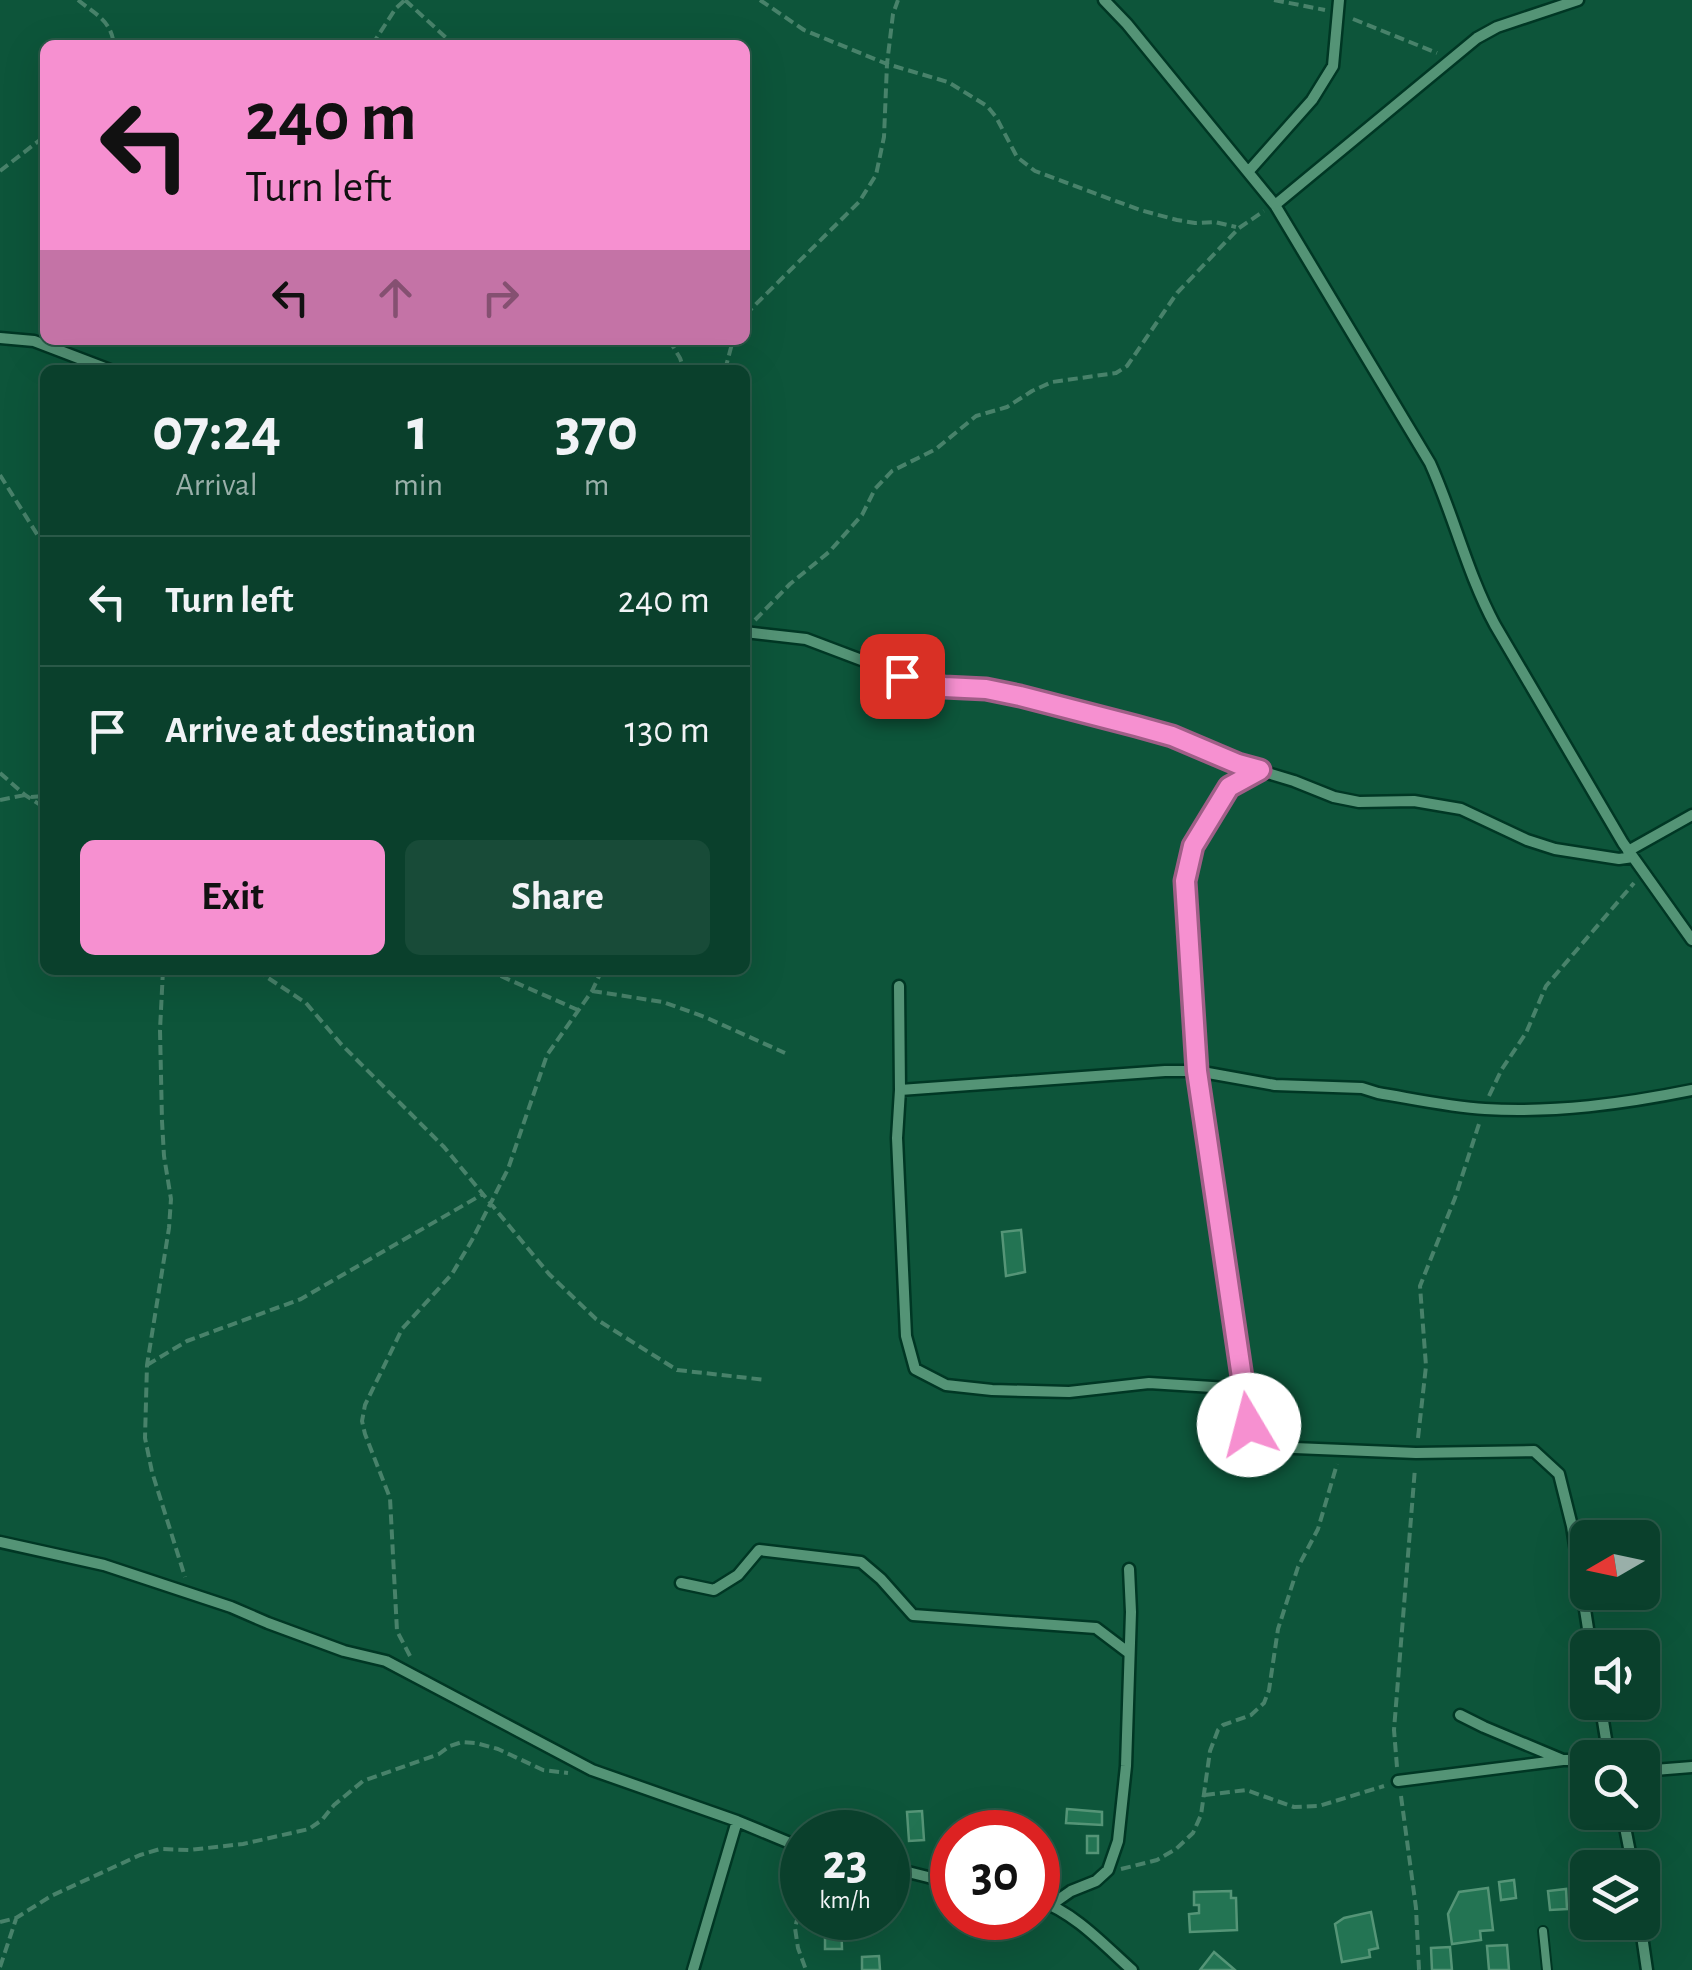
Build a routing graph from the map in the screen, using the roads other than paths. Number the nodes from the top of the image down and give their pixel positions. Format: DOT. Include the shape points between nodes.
graph roads {
  1 [pos="1104,0"];
  2 [pos="1339,0"];
  3 [pos="1578,0"];
  4 [pos="1248,172"];
  5 [pos="1275,204"];
  6 [pos="0,338"];
  7 [pos="40,344"];
  8 [pos="42,345"];
  9 [pos="96,365"];
  10 [pos="750,632"];
  11 [pos="1260,770"];
  12 [pos="1692,815"];
  13 [pos="1631,854"];
  14 [pos="1692,940"];
  15 [pos="899,986"];
  16 [pos="1197,1071"];
  17 [pos="900,1090"];
  18 [pos="1692,1090"];
  19 [pos="1244,1389"];
  20 [pos="0,1542"];
  21 [pos="1129,1569"];
  22 [pos="681,1583"];
  23 [pos="1588,1630"];
  24 [pos="1129,1652"];
  25 [pos="1460,1715"];
  26 [pos="1563,1760"];
  27 [pos="1570,1760"];
  28 [pos="1692,1767"];
  29 [pos="1660,1769"];
  30 [pos="1398,1781"];
  31 [pos="736,1821"];
  32 [pos="780,1839"];
  33 [pos="1060,1899"];
  34 [pos="1060,1910"];
  35 [pos="1543,1931"];
  36 [pos="1642,1940"];
  37 [pos="694,1970"];
  38 [pos="1132,1970"];
  39 [pos="1547,1970"];
  40 [pos="1646,1970"];
  1 -- 4 [label="street"];
  2 -- 4 [label="street" via="1333,66"];
  3 -- 5 [label="street" via="1477,38"];
  4 -- 5 [label="street"];
  5 -- 13 [label="street" via="1417,440 1446,499 1478,593"];
  6 -- 7 [label="street"];
  8 -- 9 [label="street"];
  10 -- 11 [label="street" via="806,638 926,684 986,689 1136,726"];
  11 -- 13 [label="street" via="1348,800 1461,809 1555,849 1618,859"];
  11 -- 16 [label="street" via="1229,787 1193,846 1185,881"];
  12 -- 13 [label="street"];
  13 -- 14 [label="street"];
  15 -- 17 [label="street"];
  16 -- 17 [label="street"];
  16 -- 18 [label="street" via="1484,1109 1590,1108"];
  16 -- 19 [label="street"];
  17 -- 19 [label="street" via="906,1336 916,1369 946,1385 992,1390 1069,1392 1149,1383"];
  19 -- 23 [label="street" via="1249,1425 1256,1440 1270,1447 1534,1451 1559,1474"];
  20 -- 31 [label="street" via="104,1565 386,1661 592,1770"];
  21 -- 24 [label="street"];
  22 -- 24 [label="street" via="714,1590 759,1550 861,1562 913,1615 1096,1628"];
  24 -- 33 [label="street" via="1118,1841 1108,1870"];
  25 -- 26 [label="street"];
  26 -- 27 [label="street"];
  26 -- 30 [label="street"];
  28 -- 29 [label="street"];
  31 -- 32 [label="street"];
  31 -- 37 [label="street"];
  34 -- 38 [label="street"];
  35 -- 39 [label="lane"];
  36 -- 40 [label="street"];
}
